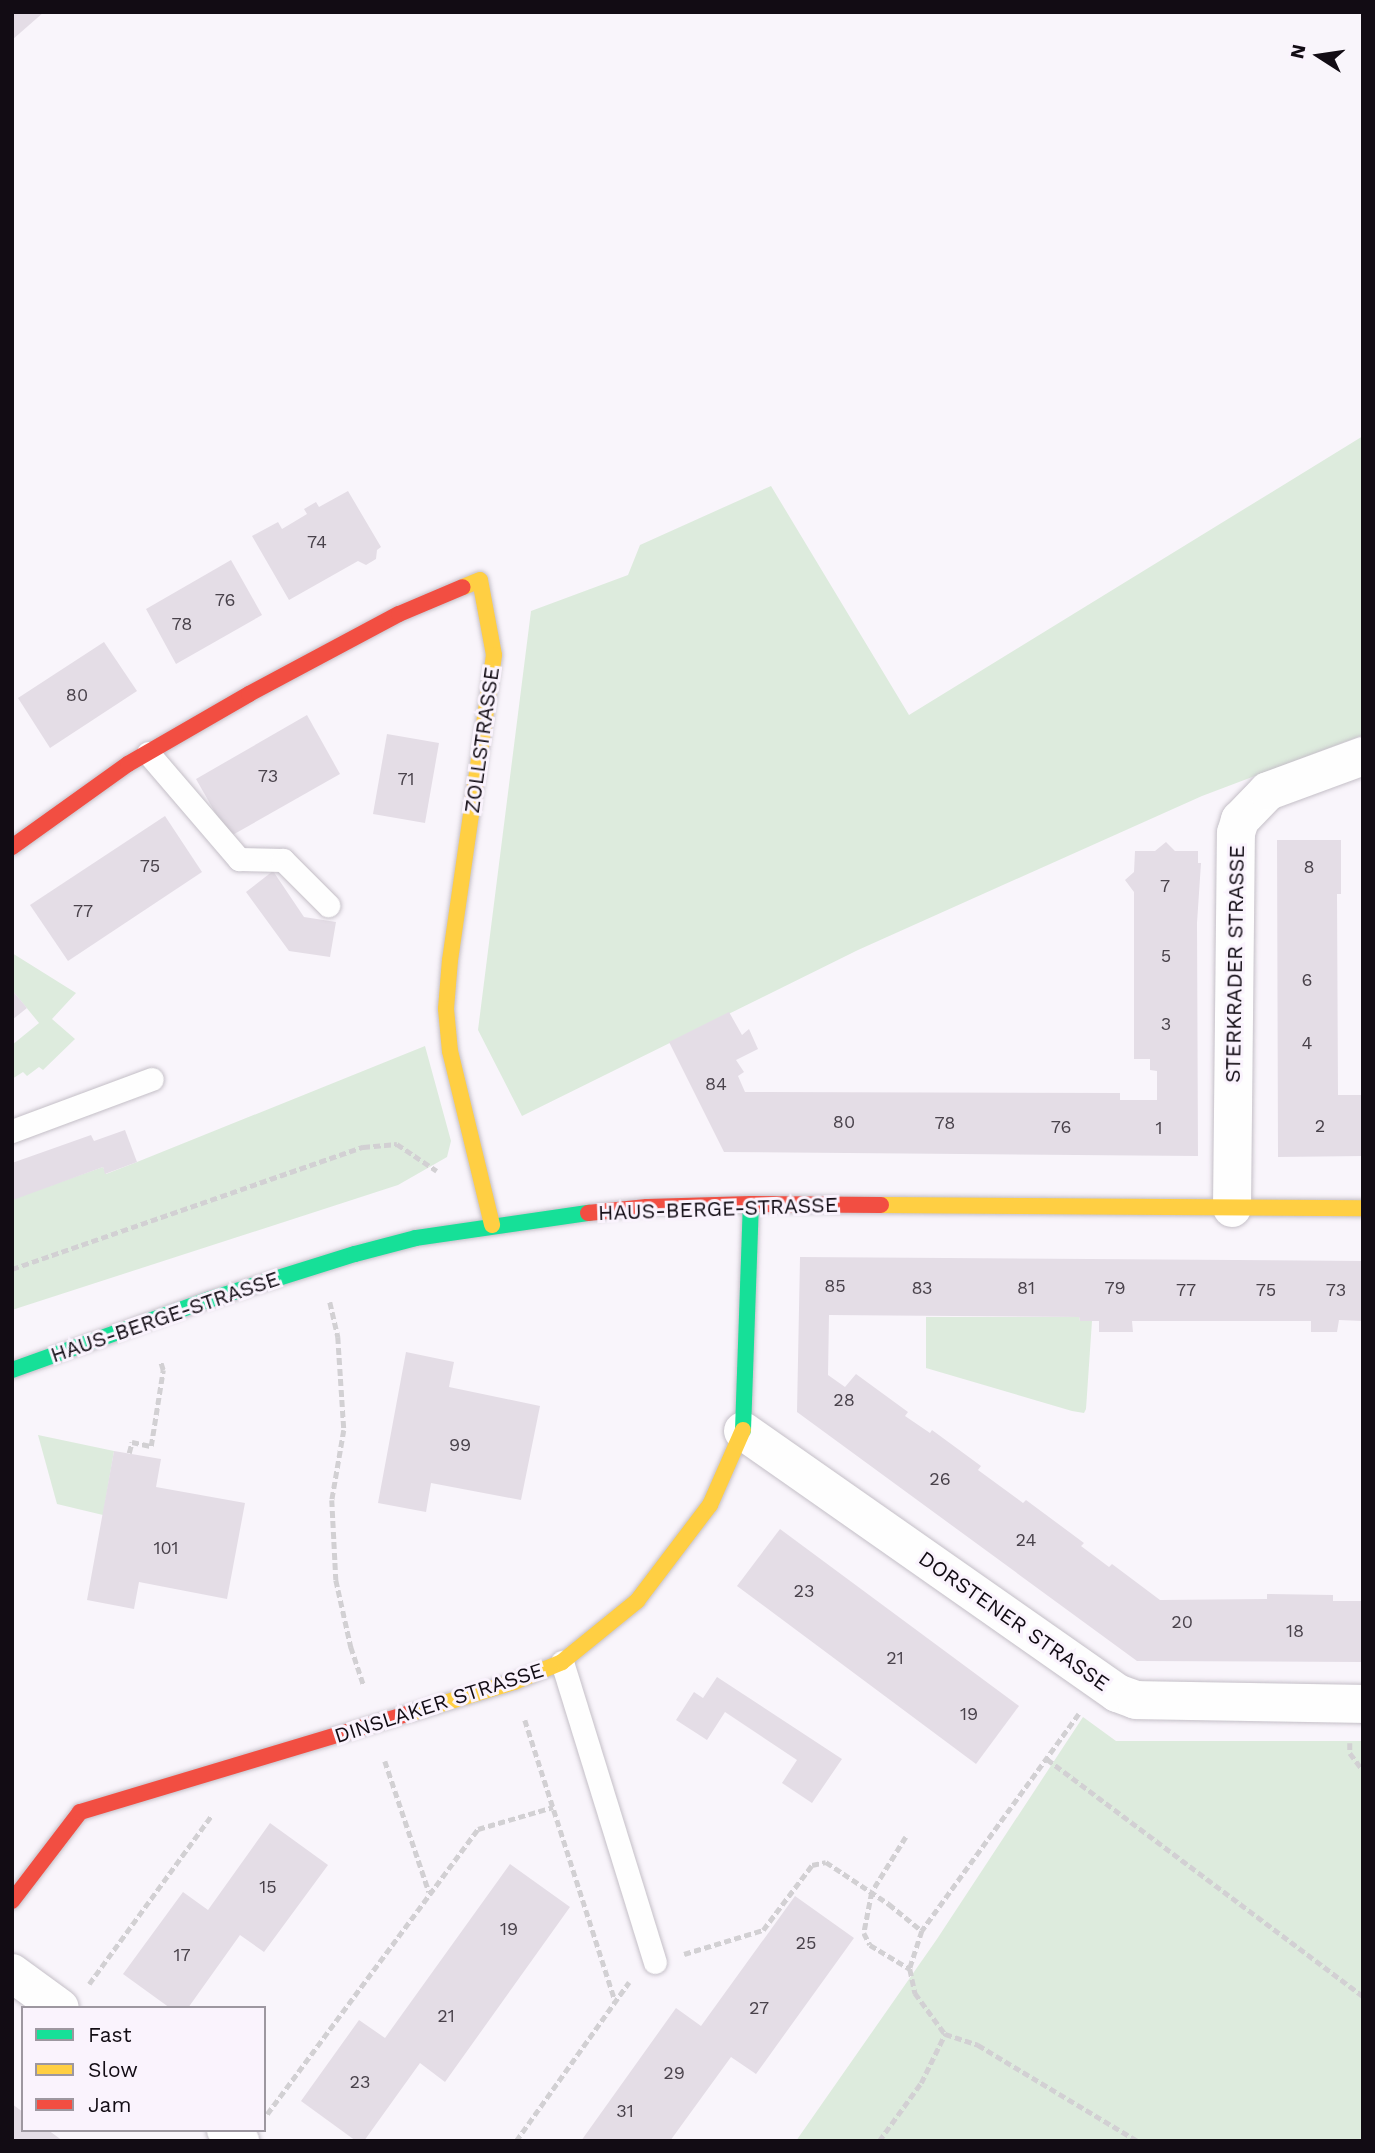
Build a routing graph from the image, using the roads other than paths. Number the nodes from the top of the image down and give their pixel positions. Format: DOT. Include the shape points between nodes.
graph roads {
  1 [pos="148,753"];
  2 [pos="1363,756"];
  3 [pos="12,847"];
  4 [pos="328,905"];
  5 [pos="152,1079"];
  6 [pos="12,1131"];
  7 [pos="751,1204"];
  8 [pos="1232,1208"];
  9 [pos="1363,1208"];
  10 [pos="492,1225"];
  11 [pos="12,1370"];
  12 [pos="743,1431"];
  13 [pos="562,1662"];
  14 [pos="1363,1704"];
  15 [pos="12,1901"];
  16 [pos="655,1962"];
  17 [pos="12,1973"];
  18 [pos="73,1998"];
  1 -- 3 [label="street, ZOLLSTRASSE"];
  1 -- 4 [label="lane" via="239,859 283,860"];
  1 -- 10 [label="street, ZOLLSTRASSE" via="399,614 480,580 494,655 446,1009 450,1051"];
  2 -- 8 [label="street, STERKRADER STRASSE" via="1268,791 1240,820 1236,833"];
  5 -- 6 [label="lane"];
  7 -- 8 [label="street, HAUS-BERGE-STRASSE"];
  7 -- 10 [label="street, HAUS-BERGE-STRASSE" via="615,1210"];
  7 -- 12 [label="street, DINSLAKER STRASSE"];
  8 -- 9 [label="street, HAUS-BERGE-STRASSE"];
  10 -- 11 [label="street, HAUS-BERGE-STRASSE" via="416,1238 322,1264"];
  12 -- 13 [label="street, DINSLAKER STRASSE" via="710,1505 674,1555 637,1601"];
  12 -- 14 [label="street, DORSTENER STRASSE" via="1117,1693 1136,1700"];
  13 -- 15 [label="street, DINSLAKER STRASSE" via="377,1725 80,1812"];
  13 -- 16 [label="lane"];
  17 -- 18 [label="street"];
}
